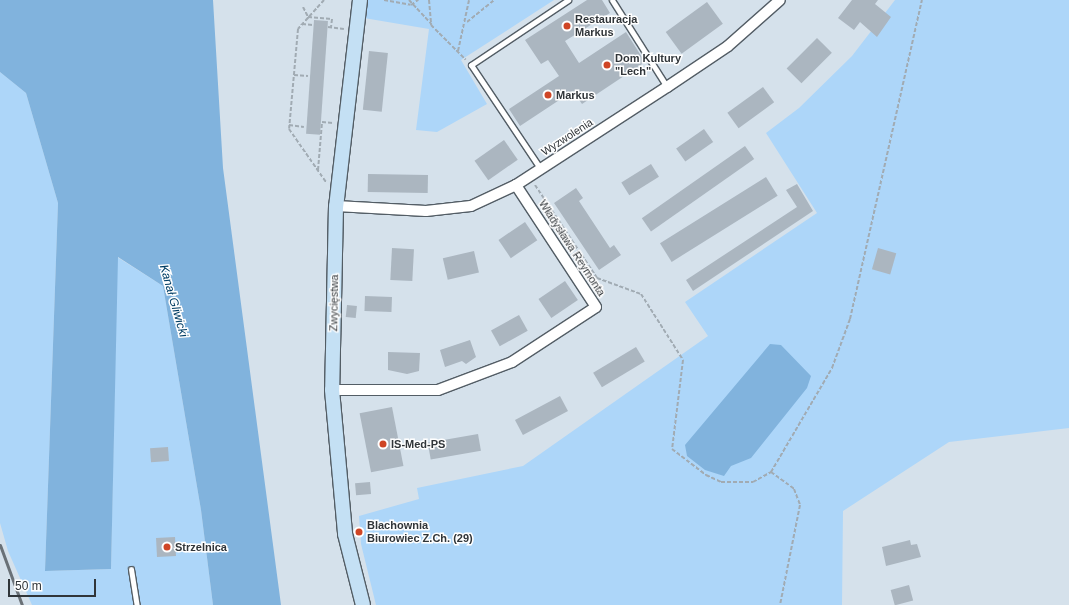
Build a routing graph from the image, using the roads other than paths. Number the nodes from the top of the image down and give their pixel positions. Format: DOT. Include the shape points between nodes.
graph roads {
  1 [pos="360,0"];
  2 [pos="568,0"];
  3 [pos="612,0"];
  4 [pos="780,0"];
  5 [pos="667,87"];
  6 [pos="540,168"];
  7 [pos="516,184"];
  8 [pos="336,202"];
  9 [pos="332,390"];
  10 [pos="132,569"];
  11 [pos="137,605"];
  12 [pos="363,605"];
  1 -- 8 [label="street, Zwycięstwa"];
  2 -- 6 [label="lane" via="471,65"];
  3 -- 5 [label="lane"];
  4 -- 5 [label="street, Wyzwolenia" via="728,46"];
  5 -- 6 [label="street, Wyzwolenia"];
  6 -- 7 [label="street, Wyzwolenia"];
  7 -- 8 [label="street, Wyzwolenia" via="471,206 426,211"];
  7 -- 9 [label="street, Władysława Reymonta" via="596,307 512,362 438,390"];
  8 -- 9 [label="street, Zwycięstwa"];
  9 -- 12 [label="street, Zwycięstwa" via="337,478 345,534"];
  10 -- 11 [label="lane"];
}
